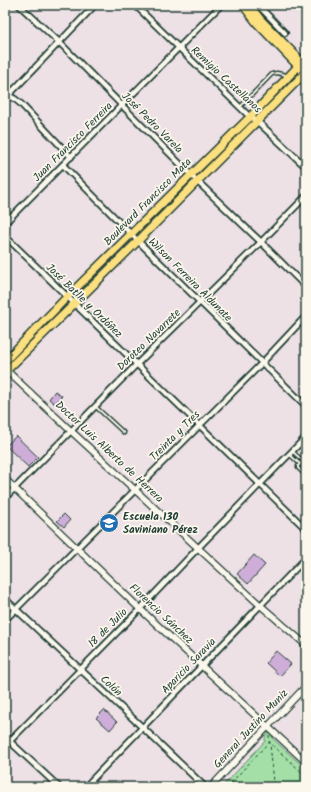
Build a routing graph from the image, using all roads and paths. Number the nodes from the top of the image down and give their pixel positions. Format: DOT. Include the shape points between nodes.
graph roads {
  1 [pos="19,5"];
  2 [pos="95,5"];
  3 [pos="135,5"];
  4 [pos="221,5"];
  5 [pos="243,5"];
  6 [pos="249,5"];
  7 [pos="258,5"];
  8 [pos="285,33"];
  9 [pos="59,42"];
  10 [pos="179,48"];
  11 [pos="304,68"];
  12 [pos="289,76"];
  13 [pos="6,96"];
  14 [pos="121,106"];
  15 [pos="240,107"];
  16 [pos="250,117"];
  17 [pos="257,121"];
  18 [pos="71,157"];
  19 [pos="63,165"];
  20 [pos="306,168"];
  21 [pos="191,175"];
  22 [pos="197,181"];
  23 [pos="306,196"];
  24 [pos="5,223"];
  25 [pos="132,234"];
  26 [pos="5,236"];
  27 [pos="138,241"];
  28 [pos="261,242"];
  29 [pos="306,287"];
  30 [pos="67,297"];
  31 [pos="200,302"];
  32 [pos="74,304"];
  33 [pos="306,316"];
  34 [pos="5,361"];
  35 [pos="262,362"];
  36 [pos="136,364"];
  37 [pos="6,371"];
  38 [pos="95,406"];
  39 [pos="306,406"];
  40 [pos="200,424"];
  41 [pos="71,431"];
  42 [pos="124,433"];
  43 [pos="306,437"];
  44 [pos="291,453"];
  45 [pos="306,458"];
  46 [pos="303,461"];
  47 [pos="300,464"];
  48 [pos="306,476"];
  49 [pos="5,479"];
  50 [pos="260,484"];
  51 [pos="15,488"];
  52 [pos="134,489"];
  53 [pos="5,498"];
  54 [pos="306,500"];
  55 [pos="303,503"];
  56 [pos="306,529"];
  57 [pos="76,548"];
  58 [pos="198,548"];
  59 [pos="306,558"];
  60 [pos="5,599"];
  61 [pos="260,605"];
  62 [pos="15,609"];
  63 [pos="140,609"];
  64 [pos="5,620"];
  65 [pos="306,645"];
  66 [pos="202,666"];
  67 [pos="80,669"];
  68 [pos="306,686"];
  69 [pos="268,726"];
  70 [pos="142,728"];
  71 [pos="5,737"];
  72 [pos="9,741"];
  73 [pos="269,742"];
  74 [pos="5,746"];
  75 [pos="306,762"];
  76 [pos="306,776"];
  77 [pos="274,782"];
  78 [pos="59,787"];
  79 [pos="85,787"];
  80 [pos="205,787"];
  81 [pos="211,787"];
  82 [pos="228,787"];
  83 [pos="268,787"];
  84 [pos="282,787"];
  1 -- 9 [label="street, José Pedro Varela"];
  2 -- 9 [label="street"];
  3 -- 10 [label="street, Remigio Castellanos"];
  4 -- 10 [label="street, Juan Francisco Ferreira"];
  5 -- 11 [label="main road" via="257,23"];
  6 -- 11 [label="main road"];
  7 -- 8 [label="street"];
  9 -- 13 [label="street"];
  9 -- 14 [label="street, José Pedro Varela"];
  10 -- 14 [label="street, Juan Francisco Ferreira"];
  10 -- 15 [label="street, Remigio Castellanos"];
  11 -- 12 [label="main road, Boulevard Francisco Mata"];
  11 -- 17 [label="main road, Boulevard Francisco Mata"];
  12 -- 15 [label="lane" via="281,73 272,74"];
  12 -- 16 [label="main road, Boulevard Francisco Mata"];
  13 -- 18 [label="street" via="21,104"];
  14 -- 18 [label="street, Juan Francisco Ferreira"];
  14 -- 21 [label="street, José Pedro Varela"];
  15 -- 16 [label="street, Remigio Castellanos"];
  16 -- 17 [label="street, Remigio Castellanos"];
  16 -- 21 [label="main road, Boulevard Francisco Mata"];
  17 -- 20 [label="street, Remigio Castellanos"];
  17 -- 22 [label="main road, Boulevard Francisco Mata"];
  18 -- 19 [label="street, Juan Francisco Ferreira"];
  19 -- 24 [label="street, Juan Francisco Ferreira"];
  19 -- 25 [label="street, Wilson Ferreira Aldunate"];
  21 -- 22 [label="street, José Pedro Varela"];
  21 -- 25 [label="main road, Boulevard Francisco Mata"];
  22 -- 27 [label="main road, Boulevard Francisco Mata"];
  22 -- 28 [label="street, José Pedro Varela"];
  23 -- 28 [label="street, Doroteo Navarrete"];
  25 -- 27 [label="street, Wilson Ferreira Aldunate"];
  25 -- 30 [label="main road, Boulevard Francisco Mata"];
  26 -- 30 [label="street, José Batlle y Ordóñez"];
  27 -- 31 [label="street, Wilson Ferreira Aldunate"];
  27 -- 32 [label="main road, Boulevard Francisco Mata"];
  28 -- 29 [label="street, José Pedro Varela"];
  28 -- 31 [label="street, Doroteo Navarrete"];
  30 -- 32 [label="street, José Batlle y Ordóñez"];
  30 -- 34 [label="main road, Boulevard Francisco Mata"];
  31 -- 35 [label="street, Wilson Ferreira Aldunate"];
  31 -- 36 [label="street, Doroteo Navarrete"];
  32 -- 36 [label="street, José Batlle y Ordóñez"];
  32 -- 37 [label="main road, Boulevard Francisco Mata"];
  33 -- 35 [label="street, Treinta y Tres"];
  35 -- 39 [label="street, Wilson Ferreira Aldunate"];
  35 -- 40 [label="street, Treinta y Tres"];
  36 -- 38 [label="street, Doroteo Navarrete"];
  36 -- 40 [label="street, José Batlle y Ordóñez"];
  37 -- 41 [label="street, Doctor Luis Alberto de Herrera"];
  38 -- 41 [label="street, Doroteo Navarrete"];
  38 -- 42 [label="lane"];
  40 -- 50 [label="street, José Batlle y Ordóñez"];
  40 -- 52 [label="street, Treinta y Tres"];
  41 -- 51 [label="street, Doroteo Navarrete"];
  41 -- 52 [label="street, Doctor Luis Alberto de Herrera"];
  43 -- 44 [label="street, 18 de Julio"];
  44 -- 46 [label="lane"];
  44 -- 47 [label="lane"];
  44 -- 50 [label="street, 18 de Julio"];
  45 -- 46 [label="lane"];
  46 -- 47 [label="lane"];
  47 -- 48 [label="lane" via="298,468"];
  49 -- 51 [label="street, Florencio Sánchez"];
  50 -- 56 [label="street, José Batlle y Ordóñez"];
  50 -- 58 [label="street, 18 de Julio"];
  51 -- 53 [label="street, Doroteo Navarrete"];
  51 -- 57 [label="street, Florencio Sánchez"];
  52 -- 57 [label="street, Treinta y Tres"];
  52 -- 58 [label="street, Doctor Luis Alberto de Herrera"];
  54 -- 55 [label="lane"];
  57 -- 62 [label="street, Treinta y Tres"];
  57 -- 63 [label="street, Florencio Sánchez"];
  58 -- 61 [label="street, Doctor Luis Alberto de Herrera"];
  58 -- 63 [label="street, 18 de Julio"];
  59 -- 61 [label="street, Aparicio Saravia"];
  60 -- 62 [label="street, Colón"];
  61 -- 65 [label="street, Doctor Luis Alberto de Herrera"];
  61 -- 66 [label="street, Aparicio Saravia"];
  62 -- 64 [label="street, Treinta y Tres"];
  62 -- 67 [label="street, Colón"];
  63 -- 66 [label="street, Florencio Sánchez"];
  63 -- 67 [label="street, 18 de Julio"];
  66 -- 69 [label="street, Florencio Sánchez"];
  66 -- 70 [label="street, Aparicio Saravia"];
  67 -- 70 [label="street, Colón"];
  67 -- 72 [label="street, 18 de Julio"];
  68 -- 69 [label="street, General Justino Muniz"];
  69 -- 73 [label="path"];
  69 -- 75 [label="street, Florencio Sánchez"];
  69 -- 81 [label="street, General Justino Muniz"];
  70 -- 79 [label="street, Aparicio Saravia"];
  70 -- 80 [label="street, Colón"];
  71 -- 72 [label="street"];
  72 -- 74 [label="street, 18 de Julio"];
  72 -- 78 [label="street"];
  73 -- 76 [label="path"];
  73 -- 77 [label="path"];
  73 -- 82 [label="path"];
  77 -- 83 [label="path"];
  77 -- 84 [label="path"];
}
